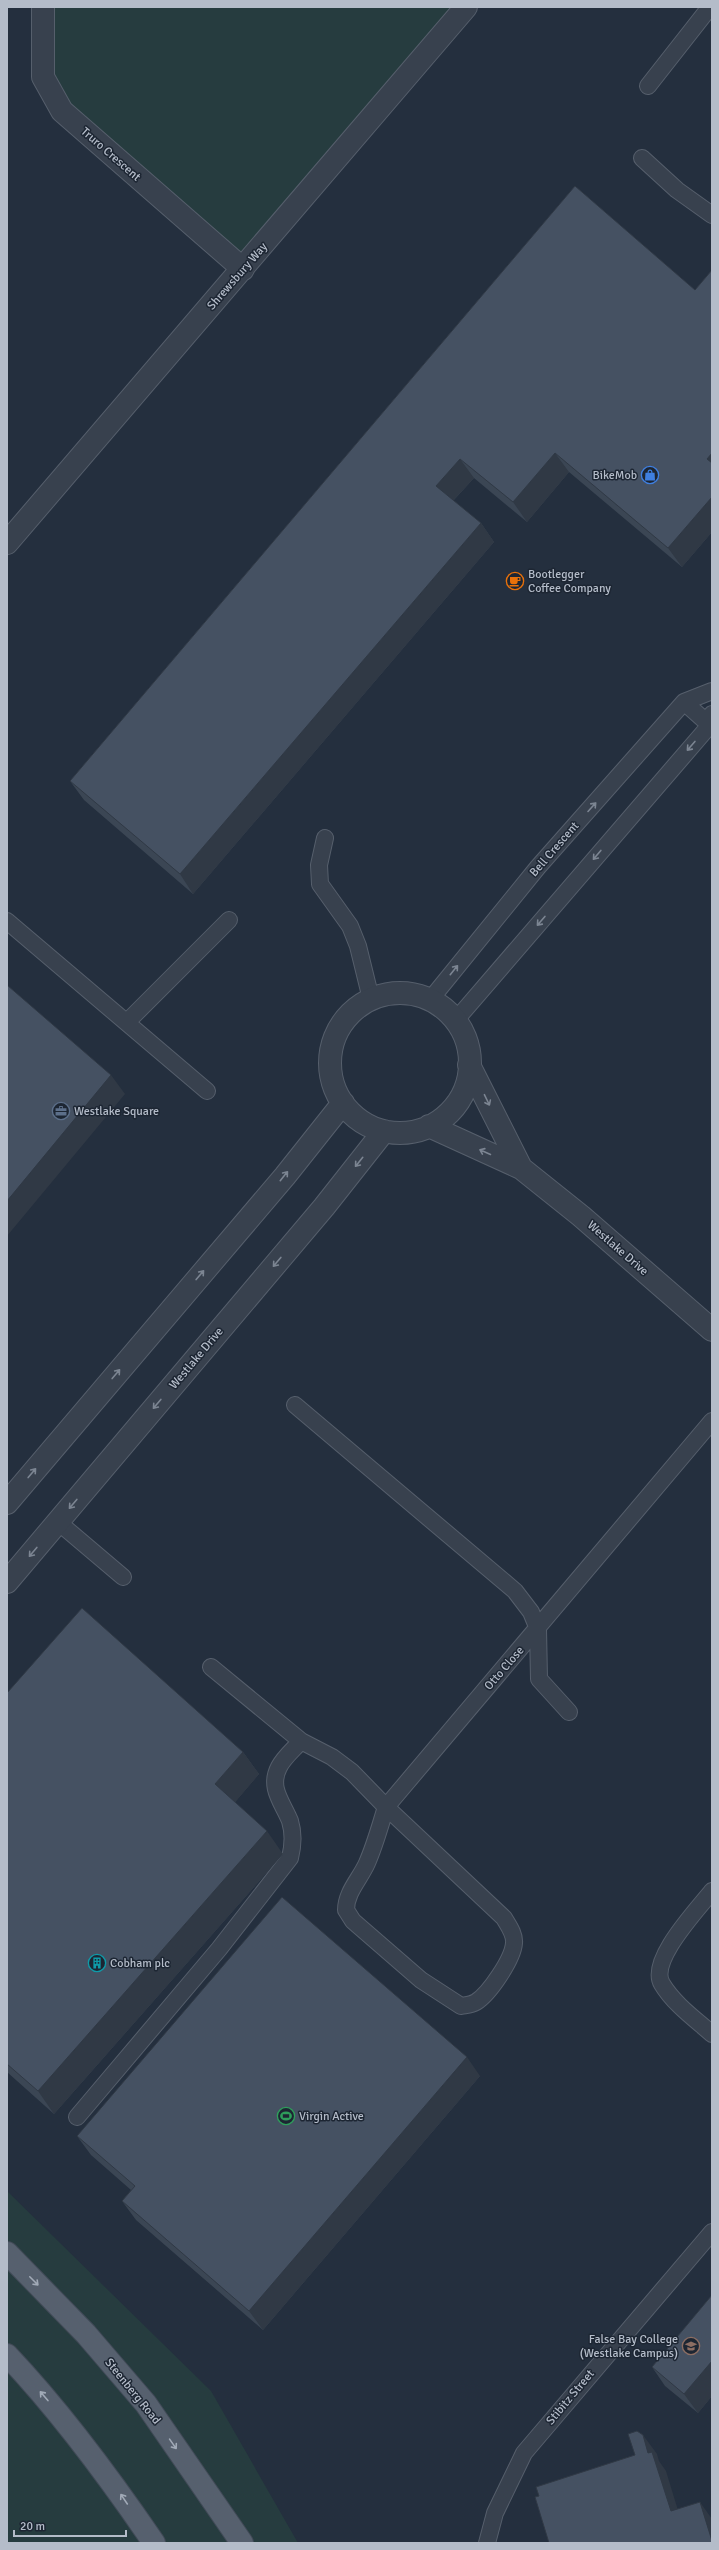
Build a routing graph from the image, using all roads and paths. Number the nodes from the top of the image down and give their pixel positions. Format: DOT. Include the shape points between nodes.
graph roads {
  1 [pos="43,7"];
  2 [pos="466,7"];
  3 [pos="710,7"];
  4 [pos="648,86"];
  5 [pos="642,158"];
  6 [pos="712,216"];
  7 [pos="243,269"];
  8 [pos="7,543"];
  9 [pos="712,691"];
  10 [pos="684,702"];
  11 [pos="711,722"];
  12 [pos="325,838"];
  13 [pos="230,920"];
  14 [pos="7,921"];
  15 [pos="371,999"];
  16 [pos="430,1000"];
  17 [pos="455,1021"];
  18 [pos="127,1022"];
  19 [pos="469,1065"];
  20 [pos="207,1091"];
  21 [pos="343,1103"];
  22 [pos="429,1126"];
  23 [pos="384,1131"];
  24 [pos="520,1168"];
  25 [pos="712,1330"];
  26 [pos="295,1405"];
  27 [pos="712,1421"];
  28 [pos="7,1503"];
  29 [pos="58,1522"];
  30 [pos="123,1577"];
  31 [pos="7,1582"];
  32 [pos="538,1629"];
  33 [pos="211,1667"];
  34 [pos="568,1712"];
  35 [pos="300,1741"];
  36 [pos="386,1807"];
  37 [pos="712,1891"];
  38 [pos="712,2034"];
  39 [pos="77,2117"];
  40 [pos="712,2232"];
  41 [pos="7,2253"];
  42 [pos="7,2355"];
  43 [pos="154,2543"];
  44 [pos="242,2543"];
  45 [pos="487,2543"];
  1 -- 7 [label="street, Truro Crescent" via="43,77 62,110"];
  2 -- 7 [label="street, Shrewsbury Way"];
  3 -- 4 [label="lane"];
  5 -- 6 [label="lane" via="677,190"];
  7 -- 8 [label="street, Shrewsbury Way"];
  9 -- 10 [label="lane, Bell Crescent"];
  10 -- 11 [label="lane"];
  16 -- 10 [label="lane, Bell Crescent, one-way" via="538,867"];
  11 -- 17 [label="lane, one-way"];
  12 -- 15 [label="lane" via="319,865 320,884 350,926 358,946"];
  13 -- 18 [label="lane"];
  14 -- 18 [label="lane"];
  15 -- 16 [label="street" via="404,993"];
  15 -- 21 [label="street" via="346,1018 332,1047 330,1073 336,1092"];
  16 -- 17 [label="street"];
  17 -- 19 [label="street" via="467,1045"];
  18 -- 20 [label="lane"];
  19 -- 22 [label="street" via="466,1084 458,1101 446,1116"];
  19 -- 24 [label="street, Westlake Drive, one-way"];
  21 -- 23 [label="street" via="358,1119"];
  28 -- 21 [label="street, one-way" via="280,1182"];
  22 -- 23 [label="street" via="403,1133"];
  24 -- 22 [label="street, Westlake Drive, one-way"];
  23 -- 29 [label="street, Westlake Drive, one-way" via="324,1207"];
  24 -- 25 [label="street, Westlake Drive" via="581,1216"];
  26 -- 32 [label="lane" via="515,1591 531,1612"];
  27 -- 32 [label="lane, Otto Close"];
  29 -- 30 [label="lane"];
  29 -- 31 [label="street, Westlake Drive, one-way"];
  32 -- 34 [label="lane" via="539,1679"];
  32 -- 36 [label="lane, Otto Close"];
  33 -- 35 [label="lane"];
  35 -- 36 [label="lane" via="332,1757 352,1772"];
  35 -- 39 [label="lane" via="280,1765 275,1780 275,1789 292,1829 293,1844 290,1858 214,1955"];
  36 -- 36 [label="lane, Otto Close" via="368,1861 346,1903 346,1910 365,1932 421,1980 461,2006 476,2002 487,1991 508,1959 514,1943 512,1932 504,1918"];
  37 -- 38 [label="lane" via="667,1949 660,1969 661,1983 684,2010"];
  40 -- 45 [label="lane, Stibitz Street" via="524,2454 495,2513"];
  41 -- 44 [label="main road, Steenberg Road, one-way" via="86,2334 146,2404"];
  43 -- 42 [label="main road, one-way" via="117,2488 63,2418"];
}
